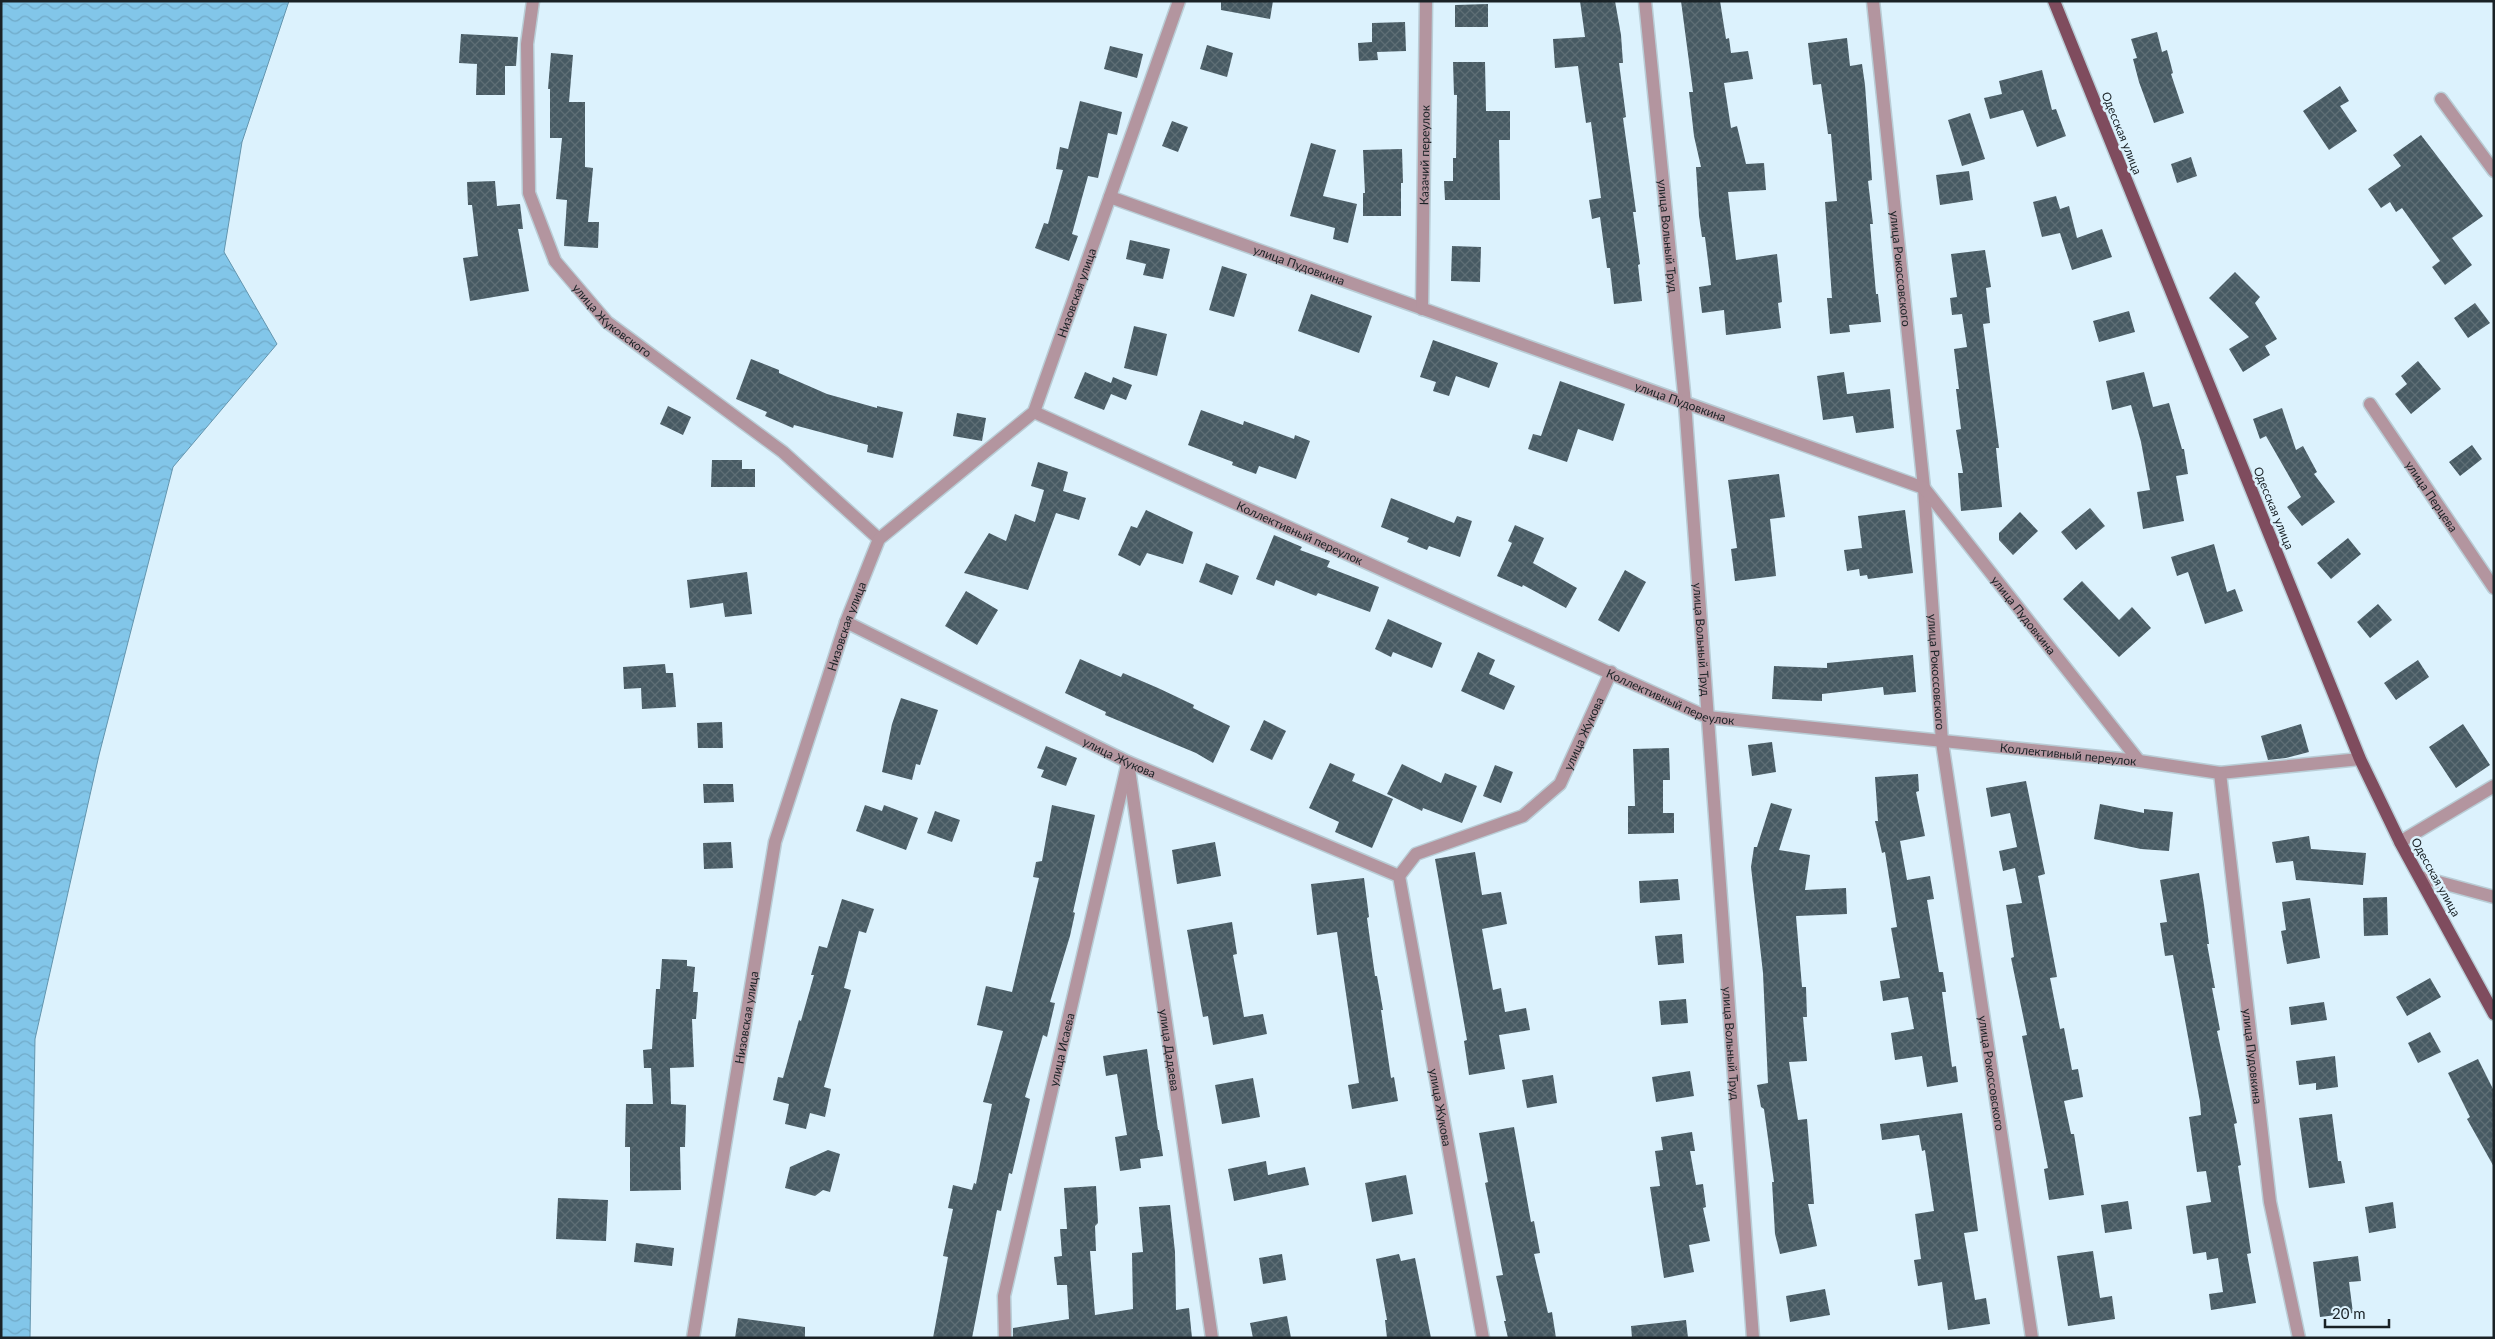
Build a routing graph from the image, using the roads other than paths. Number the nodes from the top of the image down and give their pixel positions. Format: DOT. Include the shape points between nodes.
graph roads {
  1 [pos="533,1"];
  2 [pos="1180,1"];
  3 [pos="1426,1"];
  4 [pos="1645,1"];
  5 [pos="1873,1"];
  6 [pos="2054,1"];
  7 [pos="2440,99"];
  8 [pos="2494,171"];
  9 [pos="1110,197"];
  10 [pos="1422,309"];
  11 [pos="1684,403"];
  12 [pos="2370,404"];
  13 [pos="1034,412"];
  14 [pos="1924,488"];
  15 [pos="879,540"];
  16 [pos="2494,588"];
  17 [pos="846,622"];
  18 [pos="1611,672"];
  19 [pos="1707,717"];
  20 [pos="1942,742"];
  21 [pos="2360,759"];
  22 [pos="1128,762"];
  23 [pos="2139,762"];
  24 [pos="2220,773"];
  25 [pos="2494,786"];
  26 [pos="2400,842"];
  27 [pos="1399,876"];
  28 [pos="2420,877"];
  29 [pos="2494,897"];
  30 [pos="2494,1014"];
  31 [pos="692,1338"];
  32 [pos="1005,1338"];
  33 [pos="1212,1338"];
  34 [pos="1483,1338"];
  35 [pos="1753,1338"];
  36 [pos="2032,1338"];
  37 [pos="2299,1338"];
  1 -- 15 [label="street, улица Жуковского" via="528,44 529,193 555,261 607,322 783,452"];
  2 -- 9 [label="street, Низовская улица"];
  3 -- 10 [label="street, Казачий переулок"];
  4 -- 11 [label="street, улица Вольный Труд"];
  5 -- 14 [label="street, улица Рокоссовского"];
  6 -- 21 [label="main road, Одесская улица"];
  7 -- 8 [label="street"];
  9 -- 10 [label="street, улица Пудовкина"];
  9 -- 13 [label="street, Низовская улица"];
  10 -- 11 [label="street, улица Пудовкина"];
  11 -- 14 [label="street, улица Пудовкина"];
  11 -- 19 [label="street, улица Вольный Труд"];
  12 -- 16 [label="street, улица Перцева"];
  13 -- 15 [label="street, Низовская улица"];
  13 -- 18 [label="street, Коллективный переулок"];
  14 -- 20 [label="street, улица Рокоссовского"];
  14 -- 23 [label="street, улица Пудовкина"];
  15 -- 17 [label="street, Низовская улица"];
  17 -- 22 [label="street, улица Жукова"];
  17 -- 31 [label="street, Низовская улица" via="775,842"];
  18 -- 19 [label="street, Коллективный переулок"];
  18 -- 27 [label="street, улица Жукова" via="1560,784 1523,816 1416,854"];
  19 -- 20 [label="street, Коллективный переулок"];
  19 -- 35 [label="street, улица Вольный Труд"];
  20 -- 23 [label="street, Коллективный переулок"];
  20 -- 36 [label="street, улица Рокоссовского"];
  21 -- 24 [label="street, Коллективный переулок"];
  21 -- 26 [label="main road, Одесская улица"];
  22 -- 27 [label="street, улица Жукова"];
  22 -- 32 [label="street, улица Исаева" via="1004,1296"];
  22 -- 33 [label="street, улица Дадаева"];
  23 -- 24 [label="street, Коллективный переулок"];
  24 -- 37 [label="street, улица Пудовкина" via="2270,1202"];
  25 -- 26 [label="street"];
  26 -- 28 [label="main road, Одесская улица"];
  27 -- 34 [label="street, улица Жукова"];
  28 -- 29 [label="street"];
  28 -- 30 [label="main road, Одесская улица"];
}
